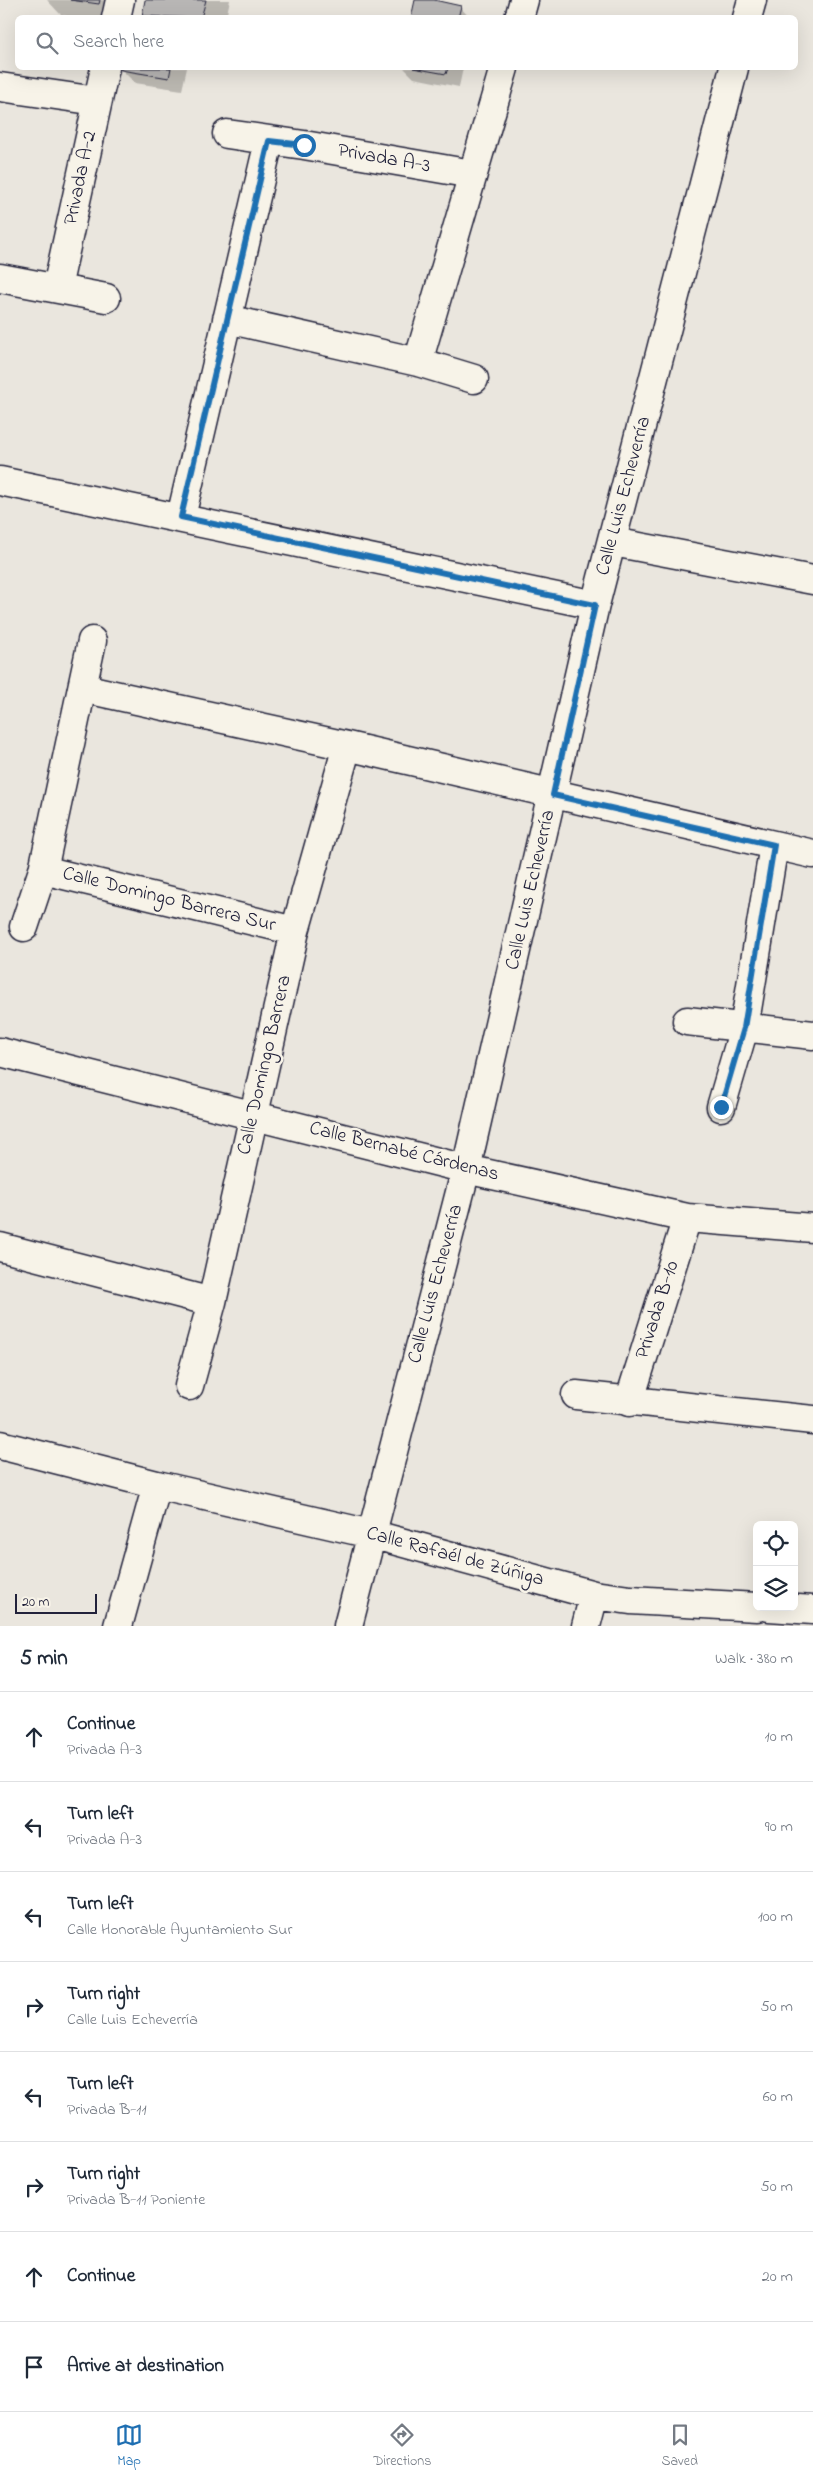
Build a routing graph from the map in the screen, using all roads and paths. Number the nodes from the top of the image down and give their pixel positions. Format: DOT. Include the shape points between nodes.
graph roads {
  1 [pos="120,0"];
  2 [pos="524,0"];
  3 [pos="752,0"];
  4 [pos="117,15"];
  5 [pos="520,15"];
  6 [pos="748,15"];
  7 [pos="105,70"];
  8 [pos="503,70"];
  9 [pos="733,70"];
  10 [pos="0,87"];
  11 [pos="97,101"];
  12 [pos="226,134"];
  13 [pos="269,141"];
  14 [pos="472,174"];
  15 [pos="0,278"];
  16 [pos="57,288"];
  17 [pos="106,298"];
  18 [pos="227,319"];
  19 [pos="418,362"];
  20 [pos="474,379"];
  21 [pos="0,481"];
  22 [pos="181,517"];
  23 [pos="613,542"];
  24 [pos="813,580"];
  25 [pos="595,605"];
  26 [pos="92,641"];
  27 [pos="82,688"];
  28 [pos="347,746"];
  29 [pos="553,795"];
  30 [pos="774,845"];
  31 [pos="813,854"];
  32 [pos="43,870"];
  33 [pos="24,927"];
  34 [pos="295,930"];
  35 [pos="687,1021"];
  36 [pos="744,1028"];
  37 [pos="813,1035"];
  38 [pos="0,1052"];
  39 [pos="721,1107"];
  40 [pos="254,1115"];
  41 [pos="466,1169"];
  42 [pos="687,1218"];
  43 [pos="813,1228"];
  44 [pos="0,1248"];
  45 [pos="212,1302"];
  46 [pos="189,1386"];
  47 [pos="576,1395"];
  48 [pos="629,1402"];
  49 [pos="813,1420"];
  50 [pos="0,1444"];
  51 [pos="157,1485"];
  52 [pos="371,1534"];
  53 [pos="594,1595"];
  54 [pos="753,1607"];
  55 [pos="798,1609"];
  56 [pos="813,1610"];
  57 [pos="118,1626"];
  58 [pos="348,1626"];
  59 [pos="586,1626"];
  1 -- 4 [label="street"];
  2 -- 5 [label="street"];
  3 -- 6 [label="street"];
  7 -- 11 [label="street, Privada A-2"];
  8 -- 14 [label="street"];
  9 -- 23 [label="street, Calle Luis Echeverría"];
  10 -- 11 [label="street"];
  11 -- 16 [label="street, Privada A-2"];
  12 -- 13 [label="street, Privada A-3"];
  13 -- 14 [label="street, Privada A-3"];
  13 -- 18 [label="street"];
  14 -- 19 [label="street"];
  15 -- 16 [label="street"];
  16 -- 17 [label="street"];
  18 -- 19 [label="street"];
  18 -- 22 [label="street"];
  19 -- 20 [label="street"];
  21 -- 22 [label="street"];
  22 -- 25 [label="street"];
  23 -- 24 [label="street"];
  23 -- 25 [label="street, Calle Luis Echeverría"];
  25 -- 29 [label="street, Calle Luis Echeverría"];
  26 -- 27 [label="street"];
  27 -- 28 [label="street"];
  27 -- 32 [label="street"];
  28 -- 29 [label="street"];
  28 -- 34 [label="street, Calle Domingo Barrera"];
  29 -- 30 [label="street"];
  29 -- 41 [label="street, Calle Luis Echeverría"];
  30 -- 31 [label="street"];
  30 -- 36 [label="street"];
  32 -- 33 [label="street"];
  32 -- 34 [label="street, Calle Domingo Barrera Sur"];
  34 -- 40 [label="street, Calle Domingo Barrera"];
  35 -- 36 [label="street"];
  36 -- 37 [label="street"];
  36 -- 39 [label="street"];
  38 -- 40 [label="street, Calle Bernabé Cárdenas"];
  40 -- 41 [label="street, Calle Bernabé Cárdenas"];
  40 -- 45 [label="street, Calle Domingo Barrera"];
  41 -- 42 [label="street, Calle Bernabé Cárdenas"];
  41 -- 52 [label="street, Calle Luis Echeverría"];
  42 -- 43 [label="street, Calle Bernabé Cárdenas"];
  42 -- 48 [label="street, Privada B-10"];
  44 -- 45 [label="street"];
  45 -- 46 [label="street, Calle Domingo Barrera"];
  47 -- 48 [label="street"];
  48 -- 49 [label="street"];
  50 -- 51 [label="street, Calle Rafaél de Zúñiga"];
  51 -- 52 [label="street, Calle Rafaél de Zúñiga"];
  51 -- 57 [label="street"];
  52 -- 53 [label="street, Calle Rafaél de Zúñiga"];
  52 -- 58 [label="street, Calle Luis Echeverría"];
  53 -- 54 [label="street, Calle Rafaél de Zúñiga"];
  53 -- 59 [label="street"];
  55 -- 56 [label="street"];
}
